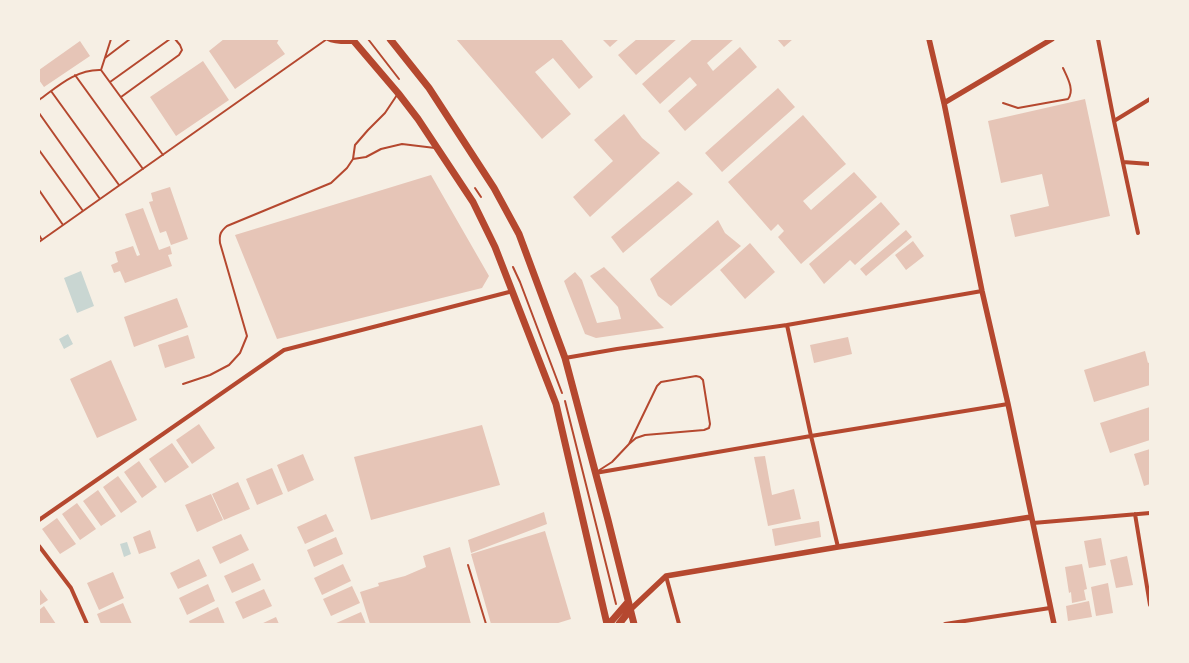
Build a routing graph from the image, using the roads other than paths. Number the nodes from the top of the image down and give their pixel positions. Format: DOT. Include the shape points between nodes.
graph roads {
  1 [pos="111,39"];
  2 [pos="130,39"];
  3 [pos="170,39"];
  4 [pos="175,39"];
  5 [pos="327,39"];
  6 [pos="390,39"];
  7 [pos="929,39"];
  8 [pos="1052,39"];
  9 [pos="1098,39"];
  10 [pos="354,40"];
  11 [pos="104,59"];
  12 [pos="1063,68"];
  13 [pos="100,70"];
  14 [pos="75,75"];
  15 [pos="110,82"];
  16 [pos="51,91"];
  17 [pos="398,93"];
  18 [pos="121,97"];
  19 [pos="1150,99"];
  20 [pos="39,100"];
  21 [pos="944,103"];
  22 [pos="1003,103"];
  23 [pos="39,113"];
  24 [pos="1114,121"];
  25 [pos="436,148"];
  26 [pos="39,150"];
  27 [pos="163,155"];
  28 [pos="353,160"];
  29 [pos="1123,162"];
  30 [pos="1150,164"];
  31 [pos="143,169"];
  32 [pos="119,185"];
  33 [pos="39,190"];
  34 [pos="100,199"];
  35 [pos="83,211"];
  36 [pos="63,225"];
  37 [pos="1138,233"];
  38 [pos="39,235"];
  39 [pos="42,240"];
  40 [pos="39,242"];
  41 [pos="513,291"];
  42 [pos="982,291"];
  43 [pos="787,325"];
  44 [pos="565,358"];
  45 [pos="183,384"];
  46 [pos="1008,404"];
  47 [pos="811,436"];
  48 [pos="629,444"];
  49 [pos="595,473"];
  50 [pos="1150,513"];
  51 [pos="1135,514"];
  52 [pos="39,520"];
  53 [pos="1032,520"];
  54 [pos="39,546"];
  55 [pos="838,547"];
  56 [pos="468,565"];
  57 [pos="666,576"];
  58 [pos="628,602"];
  59 [pos="1150,605"];
  60 [pos="1050,608"];
  61 [pos="630,610"];
  62 [pos="87,624"];
  63 [pos="486,624"];
  64 [pos="608,624"];
  65 [pos="619,624"];
  66 [pos="634,624"];
  67 [pos="679,624"];
  68 [pos="945,624"];
  69 [pos="1054,624"];
  1 -- 11 [label="lane"];
  2 -- 11 [label="lane"];
  3 -- 15 [label="lane"];
  4 -- 18 [label="lane" via="182,50 179,55"];
  5 -- 10 [label="street" via="342,42"];
  5 -- 27 [label="lane"];
  6 -- 44 [label="main road" via="428,88 494,188 519,234"];
  7 -- 21 [label="street"];
  8 -- 21 [label="street"];
  9 -- 24 [label="street"];
  10 -- 17 [label="main road"];
  11 -- 13 [label="lane"];
  12 -- 22 [label="lane" via="1070,84 1071,92 1068,98 1018,108"];
  13 -- 14 [label="lane"];
  13 -- 15 [label="lane"];
  14 -- 16 [label="lane"];
  14 -- 31 [label="lane"];
  15 -- 18 [label="lane"];
  16 -- 20 [label="lane"];
  16 -- 32 [label="lane"];
  17 -- 25 [label="main road"];
  17 -- 28 [label="lane" via="385,113 355,145"];
  18 -- 27 [label="lane"];
  19 -- 24 [label="street"];
  21 -- 42 [label="street"];
  23 -- 34 [label="lane"];
  24 -- 29 [label="street"];
  25 -- 28 [label="lane" via="402,144"];
  25 -- 41 [label="main road" via="474,202"];
  26 -- 35 [label="lane"];
  27 -- 31 [label="lane"];
  28 -- 45 [label="lane" via="331,182 227,226 222,231 219,236 220,243 247,336 240,353 229,365"];
  29 -- 30 [label="street"];
  29 -- 37 [label="street"];
  31 -- 32 [label="lane"];
  32 -- 34 [label="lane"];
  33 -- 36 [label="lane"];
  34 -- 35 [label="lane"];
  35 -- 36 [label="lane"];
  36 -- 39 [label="lane"];
  38 -- 39 [label="lane"];
  39 -- 40 [label="lane"];
  41 -- 52 [label="street" via="284,350"];
  41 -- 64 [label="main road" via="556,404"];
  42 -- 43 [label="street"];
  42 -- 46 [label="street"];
  43 -- 44 [label="street"];
  43 -- 47 [label="street"];
  44 -- 49 [label="main road"];
  46 -- 47 [label="street"];
  46 -- 53 [label="street"];
  47 -- 49 [label="street"];
  47 -- 55 [label="street"];
  48 -- 48 [label="lane" via="636,438 646,435 709,428 703,380 696,376 661,382 656,386"];
  48 -- 49 [label="lane" via="612,462"];
  49 -- 58 [label="main road"];
  50 -- 51 [label="street"];
  51 -- 53 [label="street"];
  51 -- 59 [label="street"];
  53 -- 55 [label="street"];
  53 -- 60 [label="street"];
  54 -- 62 [label="street" via="71,588"];
  55 -- 57 [label="street"];
  56 -- 63 [label="lane"];
  57 -- 61 [label="street"];
  57 -- 67 [label="street"];
  58 -- 61 [label="main road"];
  58 -- 64 [label="main road"];
  60 -- 68 [label="street"];
  60 -- 69 [label="street"];
  61 -- 65 [label="main road"];
  61 -- 66 [label="main road"];
}
